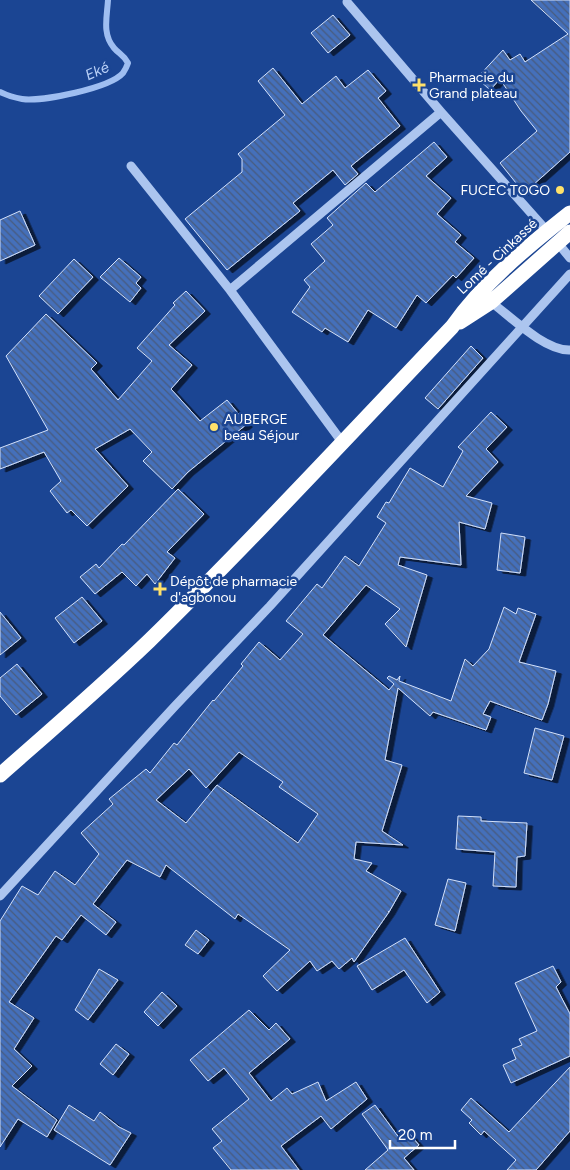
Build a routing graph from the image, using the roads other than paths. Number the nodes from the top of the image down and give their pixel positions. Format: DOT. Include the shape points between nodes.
graph roads {
  1 [pos="347,2"];
  2 [pos="441,112"];
  3 [pos="131,166"];
  4 [pos="570,213"];
  5 [pos="570,232"];
  6 [pos="552,237"];
  7 [pos="570,258"];
  8 [pos="570,274"];
  9 [pos="230,290"];
  10 [pos="491,302"];
  11 [pos="452,326"];
  12 [pos="523,327"];
  13 [pos="570,350"];
  14 [pos="342,442"];
  15 [pos="0,775"];
  16 [pos="0,896"];
  1 -- 2 [label="street"];
  2 -- 6 [label="street"];
  2 -- 9 [label="street"];
  3 -- 9 [label="street"];
  4 -- 6 [label="highway, Lomé - Cinkassé"];
  5 -- 6 [label="highway, Lomé - Cinkassé"];
  6 -- 7 [label="street"];
  6 -- 10 [label="highway, Lomé - Cinkassé"];
  6 -- 11 [label="highway, Lomé - Cinkassé" via="511,262 466,307"];
  8 -- 12 [label="street"];
  9 -- 14 [label="street"];
  10 -- 11 [label="highway, Lomé - Cinkassé"];
  10 -- 12 [label="street"];
  11 -- 14 [label="highway"];
  12 -- 13 [label="street" via="552,346"];
  12 -- 16 [label="street" via="270,606"];
  14 -- 15 [label="highway" via="149,641"];
}
